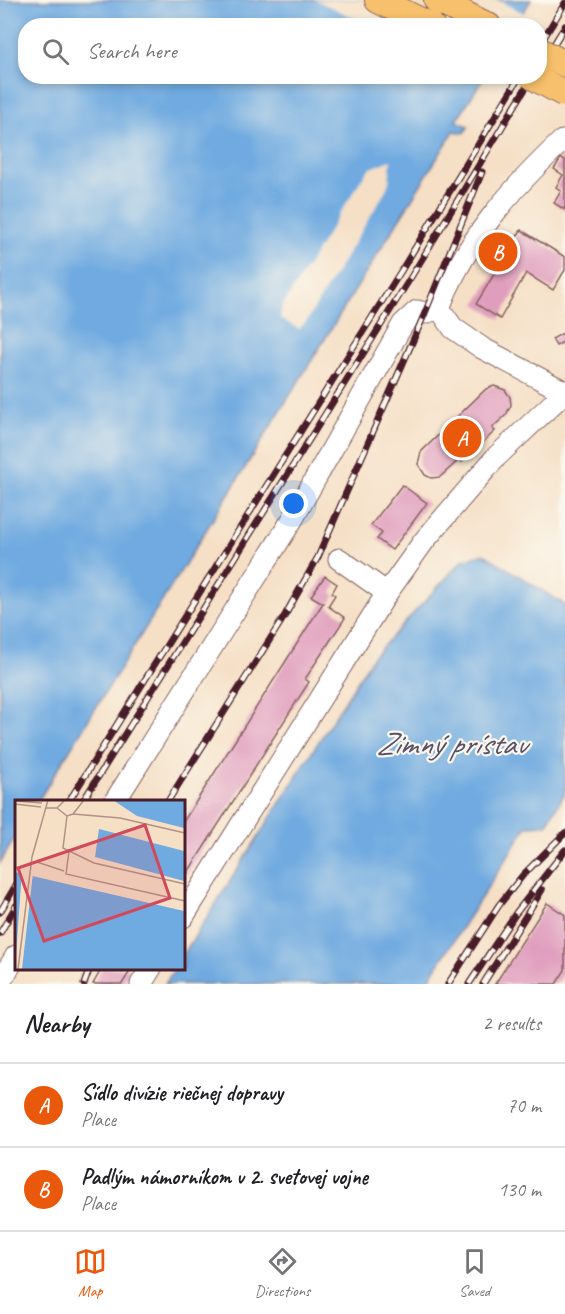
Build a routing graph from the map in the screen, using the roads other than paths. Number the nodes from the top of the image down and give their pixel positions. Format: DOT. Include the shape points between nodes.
graph roads {
  1 [pos="378,0"];
  2 [pos="437,0"];
  3 [pos="415,18"];
  4 [pos="472,18"];
  5 [pos="547,55"];
  6 [pos="565,64"];
  7 [pos="547,84"];
  8 [pos="565,94"];
  9 [pos="562,141"];
  10 [pos="439,308"];
  11 [pos="565,392"];
  12 [pos="339,559"];
  13 [pos="387,593"];
  14 [pos="116,800"];
  15 [pos="184,915"];
  16 [pos="15,958"];
  17 [pos="150,969"];
  18 [pos="0,982"];
  19 [pos="141,984"];
  1 -- 3 [label="main road"];
  2 -- 4 [label="main road"];
  5 -- 6 [label="main road, bridge"];
  7 -- 8 [label="main road, bridge"];
  9 -- 10 [label="lane" via="498,207 450,280"];
  10 -- 11 [label="lane" via="453,328 482,348"];
  10 -- 14 [label="lane" via="425,313 417,311 403,324 292,520"];
  11 -- 13 [label="lane" via="496,457 424,541"];
  12 -- 13 [label="lane"];
  13 -- 15 [label="lane"];
  16 -- 18 [label="lane"];
  17 -- 19 [label="lane"];
}
